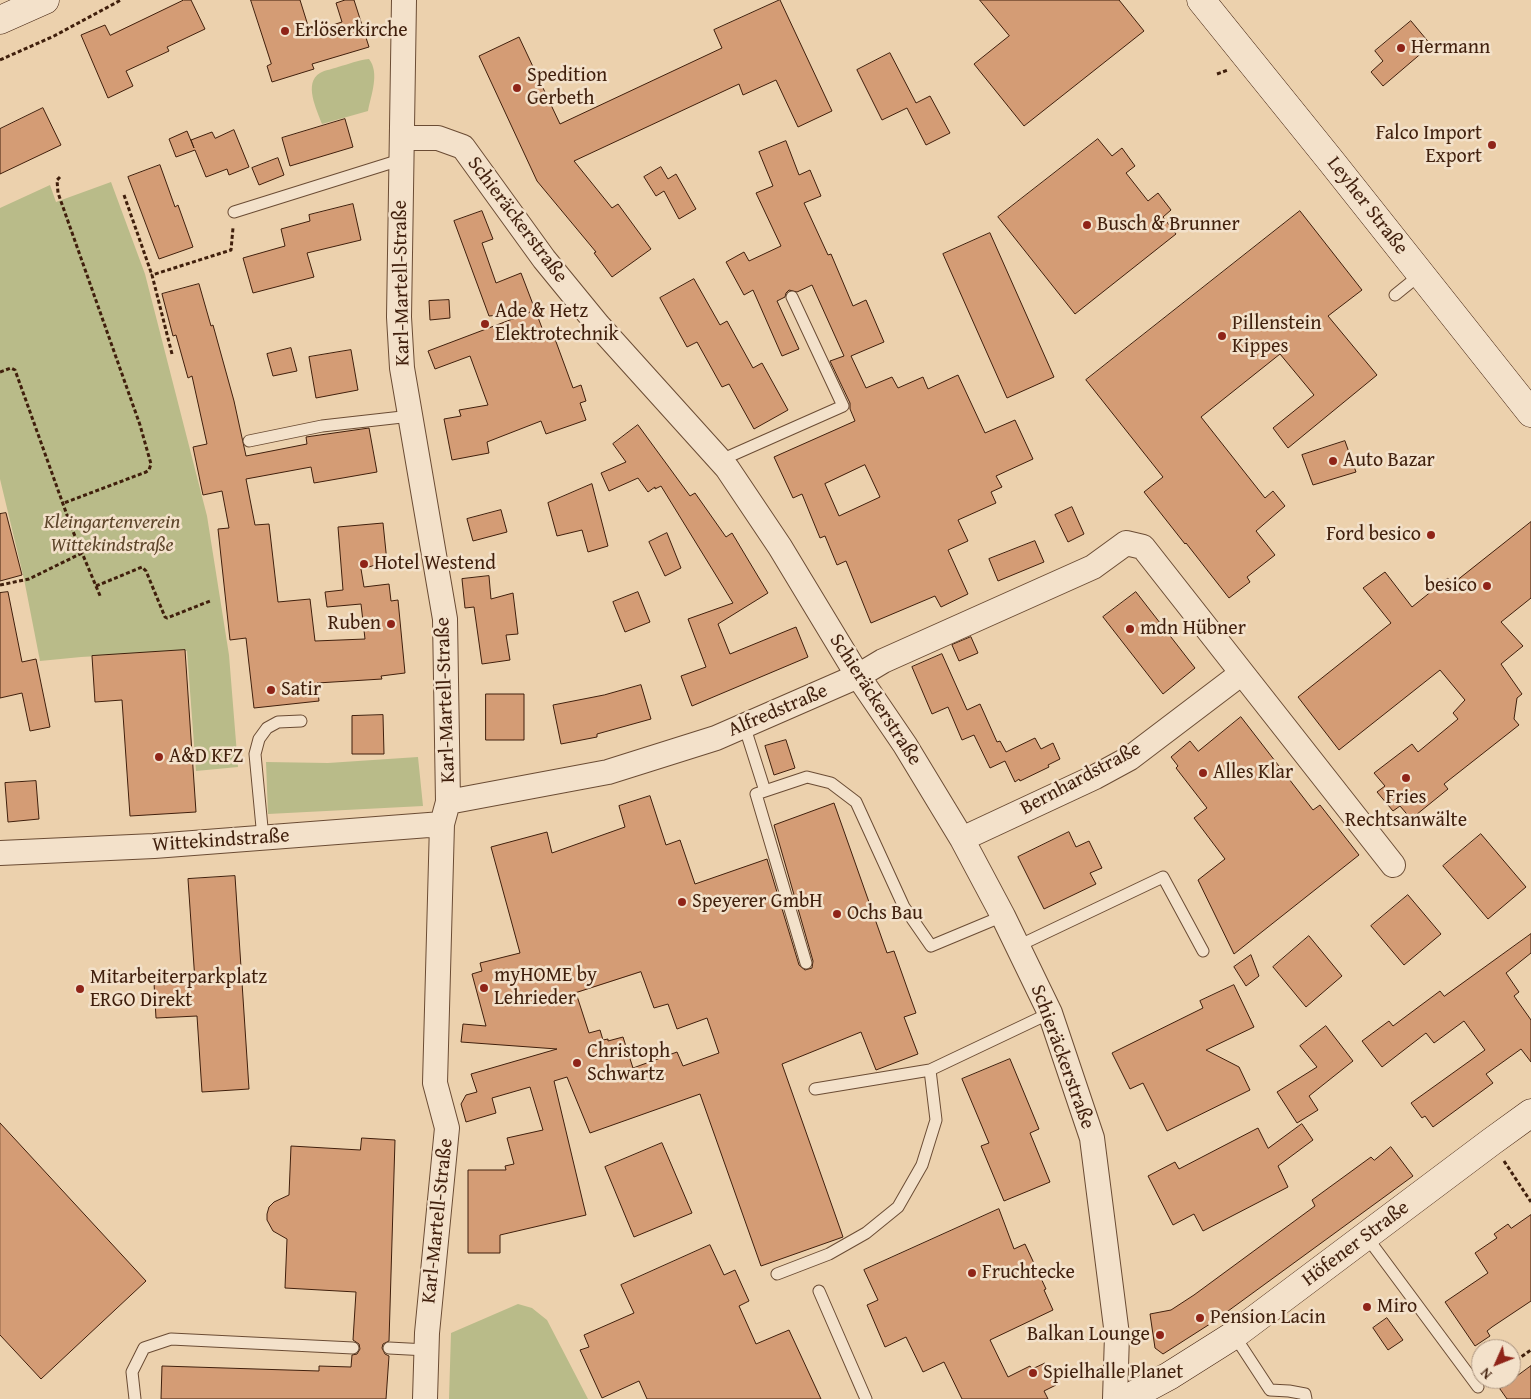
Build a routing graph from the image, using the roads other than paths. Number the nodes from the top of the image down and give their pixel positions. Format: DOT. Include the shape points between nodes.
graph roads {
  1 [pos="404,0"];
  2 [pos="1200,0"];
  3 [pos="35,2"];
  4 [pos="0,20"];
  5 [pos="401,149"];
  6 [pos="234,212"];
  7 [pos="1421,274"];
  8 [pos="1394,295"];
  9 [pos="792,298"];
  10 [pos="1531,413"];
  11 [pos="411,416"];
  12 [pos="249,441"];
  13 [pos="720,460"];
  14 [pos="1242,672"];
  15 [pos="858,676"];
  16 [pos="301,721"];
  17 [pos="744,725"];
  18 [pos="765,791"];
  19 [pos="445,813"];
  20 [pos="263,838"];
  21 [pos="962,839"];
  22 [pos="0,853"];
  23 [pos="1393,865"];
  24 [pos="1003,916"];
  25 [pos="1018,946"];
  26 [pos="1203,951"];
  27 [pos="806,963"];
  28 [pos="1050,1013"];
  29 [pos="930,1070"];
  30 [pos="815,1089"];
  31 [pos="1531,1113"];
  32 [pos="1366,1236"];
  33 [pos="777,1274"];
  34 [pos="819,1291"];
  35 [pos="1234,1335"];
  36 [pos="353,1348"];
  37 [pos="389,1348"];
  38 [pos="427,1350"];
  39 [pos="1471,1378"];
  40 [pos="135,1399"];
  41 [pos="426,1399"];
  42 [pos="866,1399"];
  43 [pos="1116,1399"];
  44 [pos="1126,1399"];
  45 [pos="1306,1399"];
  1 -- 5 [label="street, Karl-Martell-Straße"];
  2 -- 7 [label="main road, Leyher Straße"];
  3 -- 4 [label="main road"];
  5 -- 6 [label="lane"];
  5 -- 11 [label="street, Karl-Martell-Straße" via="399,317 402,368"];
  5 -- 13 [label="street, Schieräckerstraße" via="438,138 463,147 544,259 598,325"];
  7 -- 8 [label="lane"];
  7 -- 10 [label="main road, Leyher Straße"];
  9 -- 13 [label="lane" via="843,406"];
  11 -- 12 [label="lane" via="322,426"];
  11 -- 19 [label="street, Karl-Martell-Straße" via="445,619"];
  13 -- 15 [label="street, Schieräckerstraße" via="780,547"];
  14 -- 15 [label="street, Alfredstraße" via="1143,547 1126,543 1093,567 883,661"];
  14 -- 21 [label="street, Bernhardstraße" via="1130,758"];
  14 -- 23 [label="street"];
  15 -- 17 [label="street, Alfredstraße"];
  15 -- 21 [label="street, Schieräckerstraße" via="905,744"];
  16 -- 20 [label="lane" via="278,722 267,728 259,739 256,754"];
  17 -- 18 [label="lane"];
  17 -- 19 [label="street, Alfredstraße" via="716,738 608,772"];
  18 -- 24 [label="lane" via="807,777 831,783 856,802 904,907 930,946"];
  18 -- 27 [label="lane" via="756,794"];
  19 -- 20 [label="street, Wittekindstraße"];
  19 -- 38 [label="street, Karl-Martell-Straße" via="435,1082 447,1128"];
  20 -- 22 [label="street, Wittekindstraße"];
  21 -- 24 [label="street, Schieräckerstraße"];
  24 -- 25 [label="street, Schieräckerstraße"];
  25 -- 26 [label="lane" via="1163,877"];
  25 -- 28 [label="street, Schieräckerstraße"];
  28 -- 29 [label="lane"];
  28 -- 43 [label="street, Schieräckerstraße" via="1092,1138 1117,1335"];
  29 -- 30 [label="lane"];
  29 -- 33 [label="lane" via="936,1120 922,1165 898,1207 866,1233 829,1254"];
  31 -- 32 [label="main road, Höfener Straße"];
  32 -- 35 [label="main road, Höfener Straße"];
  32 -- 39 [label="lane"];
  34 -- 42 [label="lane"];
  35 -- 44 [label="main road, Höfener Straße"];
  35 -- 45 [label="lane" via="1270,1390 1305,1394"];
  36 -- 40 [label="lane" via="171,1339 144,1348 132,1372"];
  37 -- 38 [label="lane"];
  38 -- 41 [label="street, Karl-Martell-Straße"];
}
